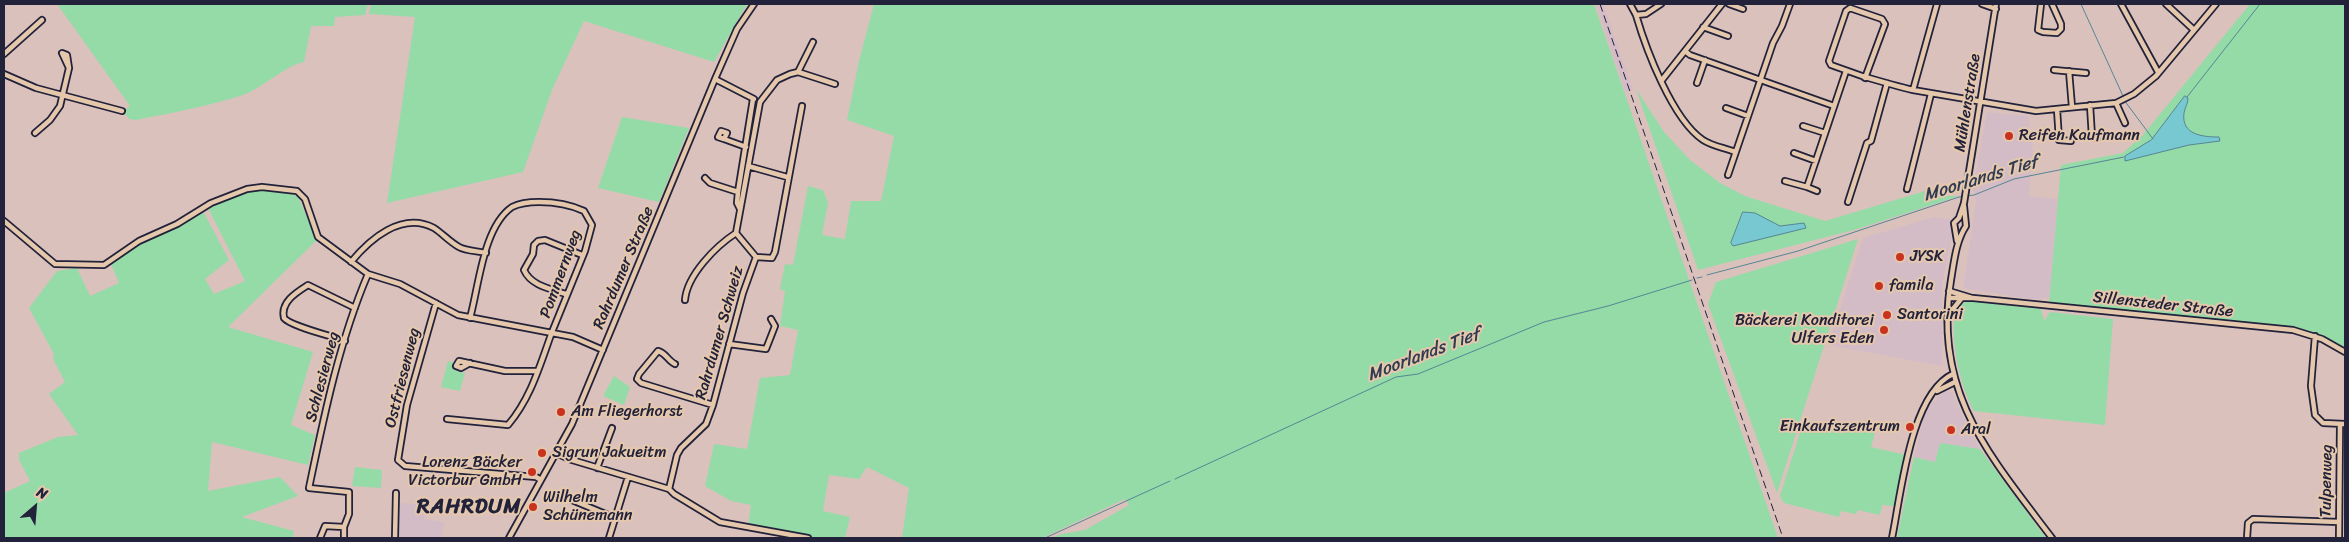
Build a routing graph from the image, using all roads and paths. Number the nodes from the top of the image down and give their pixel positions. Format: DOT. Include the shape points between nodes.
graph roads {
  1 [pos="754,4"];
  2 [pos="1630,4"];
  3 [pos="1661,4"];
  4 [pos="1722,4"];
  5 [pos="1729,4"];
  6 [pos="1790,4"];
  7 [pos="1937,4"];
  8 [pos="1982,4"];
  9 [pos="2040,4"];
  10 [pos="2052,4"];
  11 [pos="2121,4"];
  12 [pos="2166,4"];
  13 [pos="2216,4"];
  14 [pos="1996,6"];
  15 [pos="1743,9"];
  16 [pos="1636,15"];
  17 [pos="42,20"];
  18 [pos="1703,27"];
  19 [pos="2194,30"];
  20 [pos="1728,36"];
  21 [pos="813,42"];
  22 [pos="1685,51"];
  23 [pos="4,54"];
  24 [pos="1705,60"];
  25 [pos="69,68"];
  26 [pos="1846,70"];
  27 [pos="2054,70"];
  28 [pos="798,72"];
  29 [pos="2069,72"];
  30 [pos="2086,72"];
  31 [pos="2158,72"];
  32 [pos="4,74"];
  33 [pos="1866,78"];
  34 [pos="714,79"];
  35 [pos="1662,80"];
  36 [pos="1760,80"];
  37 [pos="1697,83"];
  38 [pos="835,84"];
  39 [pos="1887,84"];
  40 [pos="1913,90"];
  41 [pos="1931,94"];
  42 [pos="62,95"];
  43 [pos="753,99"];
  44 [pos="2121,101"];
  45 [pos="760,102"];
  46 [pos="1981,103"];
  47 [pos="2090,105"];
  48 [pos="802,106"];
  49 [pos="1834,106"];
  50 [pos="2072,107"];
  51 [pos="1726,108"];
  52 [pos="2057,109"];
  53 [pos="122,111"];
  54 [pos="1748,116"];
  55 [pos="2125,123"];
  56 [pos="1803,126"];
  57 [pos="35,134"];
  58 [pos="1825,134"];
  59 [pos="2097,138"];
  60 [pos="724,139"];
  61 [pos="2071,141"];
  62 [pos="746,147"];
  63 [pos="1735,152"];
  64 [pos="1794,153"];
  65 [pos="1816,161"];
  66 [pos="748,166"];
  67 [pos="1728,175"];
  68 [pos="787,177"];
  69 [pos="705,178"];
  70 [pos="1785,181"];
  71 [pos="1807,187"];
  72 [pos="1907,189"];
  73 [pos="1817,191"];
  74 [pos="738,192"];
  75 [pos="1848,202"];
  76 [pos="740,209"];
  77 [pos="1961,219"];
  78 [pos="4,221"];
  79 [pos="1956,230"];
  80 [pos="1962,231"];
  81 [pos="736,233"];
  82 [pos="1958,244"];
  83 [pos="486,253"];
  84 [pos="582,256"];
  85 [pos="756,257"];
  86 [pos="351,262"];
  87 [pos="368,274"];
  88 [pos="1950,291"];
  89 [pos="566,294"];
  90 [pos="1949,298"];
  91 [pos="1973,298"];
  92 [pos="1961,299"];
  93 [pos="685,300"];
  94 [pos="436,303"];
  95 [pos="355,308"];
  96 [pos="1948,315"];
  97 [pos="470,318"];
  98 [pos="771,319"];
  99 [pos="552,332"];
  100 [pos="2315,336"];
  101 [pos="345,341"];
  102 [pos="729,344"];
  103 [pos="603,350"];
  104 [pos="2345,352"];
  105 [pos="470,363"];
  106 [pos="675,364"];
  107 [pos="537,371"];
  108 [pos="1953,374"];
  109 [pos="1955,382"];
  110 [pos="1930,397"];
  111 [pos="714,405"];
  112 [pos="447,419"];
  113 [pos="2343,424"];
  114 [pos="612,428"];
  115 [pos="556,453"];
  116 [pos="596,468"];
  117 [pos="628,477"];
  118 [pos="541,480"];
  119 [pos="669,489"];
  120 [pos="396,492"];
  121 [pos="572,500"];
  122 [pos="615,518"];
  123 [pos="2339,522"];
  124 [pos="344,527"];
  125 [pos="320,538"];
  126 [pos="344,538"];
  127 [pos="395,538"];
  128 [pos="509,538"];
  129 [pos="609,538"];
  130 [pos="808,538"];
  131 [pos="1892,538"];
  132 [pos="2052,538"];
  133 [pos="2246,538"];
  134 [pos="2339,538"];
  1 -- 34 [label="street, Rahrdumer Straße"];
  2 -- 16 [label="street"];
  3 -- 16 [label="street" via="1646,14"];
  4 -- 18 [label="street"];
  5 -- 15 [label="street"];
  6 -- 36 [label="street"];
  7 -- 40 [label="street"];
  8 -- 14 [label="street"];
  9 -- 10 [label="street" via="2038,30 2057,33 2061,24"];
  11 -- 31 [label="street"];
  12 -- 19 [label="street"];
  13 -- 19 [label="street"];
  14 -- 46 [label="street, Mühlenstraße"];
  16 -- 35 [label="street" via="1646,51"];
  17 -- 23 [label="street"];
  18 -- 20 [label="street"];
  18 -- 22 [label="street"];
  19 -- 31 [label="street"];
  21 -- 28 [label="street"];
  22 -- 24 [label="street"];
  22 -- 35 [label="street"];
  24 -- 36 [label="street"];
  24 -- 37 [label="street"];
  25 -- 42 [label="street"];
  26 -- 33 [label="street"];
  26 -- 33 [label="street" via="1831,65 1829,61 1846,10 1850,8 1882,19 1884,24"];
  26 -- 49 [label="street"];
  27 -- 29 [label="street"];
  28 -- 38 [label="street"];
  28 -- 45 [label="street" via="777,80"];
  29 -- 30 [label="street"];
  29 -- 50 [label="street"];
  31 -- 44 [label="street" via="2142,89"];
  32 -- 42 [label="street"];
  33 -- 39 [label="street"];
  34 -- 43 [label="street"];
  34 -- 103 [label="street, Rahrdumer Straße"];
  35 -- 63 [label="street" via="1677,109 1701,139"];
  36 -- 49 [label="street"];
  36 -- 54 [label="street"];
  39 -- 40 [label="street"];
  39 -- 75 [label="street" via="1871,141 1867,143"];
  40 -- 41 [label="street"];
  41 -- 46 [label="street"];
  41 -- 72 [label="street"];
  42 -- 53 [label="street"];
  42 -- 57 [label="street" via="56,114"];
  43 -- 45 [label="street"];
  43 -- 62 [label="street"];
  44 -- 47 [label="street"];
  44 -- 55 [label="street"];
  45 -- 66 [label="street"];
  46 -- 52 [label="street" via="2028,111"];
  46 -- 77 [label="street, Mühlenstraße"];
  47 -- 50 [label="street"];
  47 -- 59 [label="street" via="2092,137"];
  48 -- 68 [label="street"];
  49 -- 58 [label="street"];
  50 -- 52 [label="street"];
  51 -- 54 [label="street"];
  52 -- 61 [label="street" via="2059,140"];
  54 -- 63 [label="street"];
  56 -- 58 [label="street"];
  58 -- 65 [label="street"];
  60 -- 62 [label="street"];
  62 -- 74 [label="street"];
  63 -- 67 [label="street"];
  64 -- 65 [label="street"];
  65 -- 71 [label="street"];
  66 -- 68 [label="street"];
  66 -- 76 [label="street"];
  68 -- 85 [label="street" via="775,252 772,258"];
  69 -- 74 [label="street" via="710,183"];
  70 -- 71 [label="street"];
  71 -- 73 [label="street"];
  74 -- 76 [label="street"];
  76 -- 81 [label="street"];
  77 -- 79 [label="street" via="1954,223"];
  77 -- 80 [label="street" via="1966,226"];
  78 -- 86 [label="street" via="55,264 104,265 139,241 178,224 211,203 247,189 281,188 301,194 320,239"];
  79 -- 80 [label="street"];
  79 -- 82 [label="street"];
  80 -- 82 [label="street"];
  81 -- 85 [label="street, Rahrdumer Schweiz"];
  81 -- 93 [label="street" via="712,252 690,284"];
  82 -- 88 [label="street"];
  83 -- 84 [label="street, Pommernweg" via="491,234 513,207 528,202 551,202 579,209 588,216 592,225"];
  83 -- 86 [label="street" via="460,248 433,228 409,223 377,236"];
  83 -- 97 [label="street, Pommernweg"];
  84 -- 89 [label="street, Pommernweg"];
  84 -- 89 [label="street" via="545,240 534,245 524,270 527,276 535,283"];
  85 -- 102 [label="street, Rahrdumer Schweiz"];
  86 -- 87 [label="street"];
  87 -- 94 [label="street" via="400,284"];
  87 -- 95 [label="street, Schlesierweg"];
  88 -- 90 [label="street"];
  88 -- 91 [label="street, Sillensteder Straße"];
  89 -- 99 [label="street, Pommernweg"];
  90 -- 92 [label="street, Sillensteder Straße"];
  90 -- 96 [label="street"];
  91 -- 92 [label="street, Sillensteder Straße"];
  91 -- 100 [label="street, Sillensteder Straße" via="2293,330"];
  92 -- 96 [label="street"];
  94 -- 97 [label="street"];
  94 -- 118 [label="street, Ostfriesenweg" via="407,405 398,460 405,466"];
  95 -- 101 [label="street, Schlesierweg"];
  95 -- 101 [label="street" via="311,285 297,292 284,308 284,318 291,325"];
  96 -- 108 [label="street"];
  97 -- 99 [label="street"];
  98 -- 102 [label="street" via="775,326 766,349"];
  99 -- 103 [label="street"];
  99 -- 107 [label="street, Pommernweg"];
  100 -- 104 [label="street, Sillensteder Straße"];
  100 -- 113 [label="street, Tulpenweg" via="2311,386 2315,415 2323,423"];
  101 -- 124 [label="street, Schlesierweg" via="328,397 309,488 349,492 349,514"];
  102 -- 111 [label="street, Rahrdumer Schweiz"];
  103 -- 115 [label="street, Rahrdumer Straße" via="572,424"];
  105 -- 107 [label="street" via="505,370"];
  106 -- 111 [label="street" via="658,351 637,379 641,383"];
  107 -- 112 [label="street, Pommernweg" via="522,408 508,425"];
  108 -- 109 [label="street"];
  108 -- 110 [label="street" via="1945,378"];
  109 -- 110 [label="street"];
  109 -- 132 [label="street" via="1983,444"];
  110 -- 131 [label="street" via="1915,428"];
  111 -- 119 [label="street, Rahrdumer Schweiz" via="706,424 677,455"];
  113 -- 123 [label="street, Tulpenweg"];
  114 -- 116 [label="street"];
  115 -- 116 [label="street"];
  115 -- 118 [label="street, Rahrdumer Straße"];
  116 -- 117 [label="street"];
  117 -- 119 [label="street"];
  117 -- 122 [label="street"];
  118 -- 128 [label="street, Rahrdumer Straße"];
  119 -- 130 [label="street" via="720,522"];
  120 -- 127 [label="street"];
  121 -- 122 [label="street"];
  122 -- 129 [label="street"];
  123 -- 133 [label="street" via="2253,519 2248,523"];
  123 -- 134 [label="street, Tulpenweg"];
  124 -- 125 [label="street" via="325,526"];
  124 -- 126 [label="street"];
}
